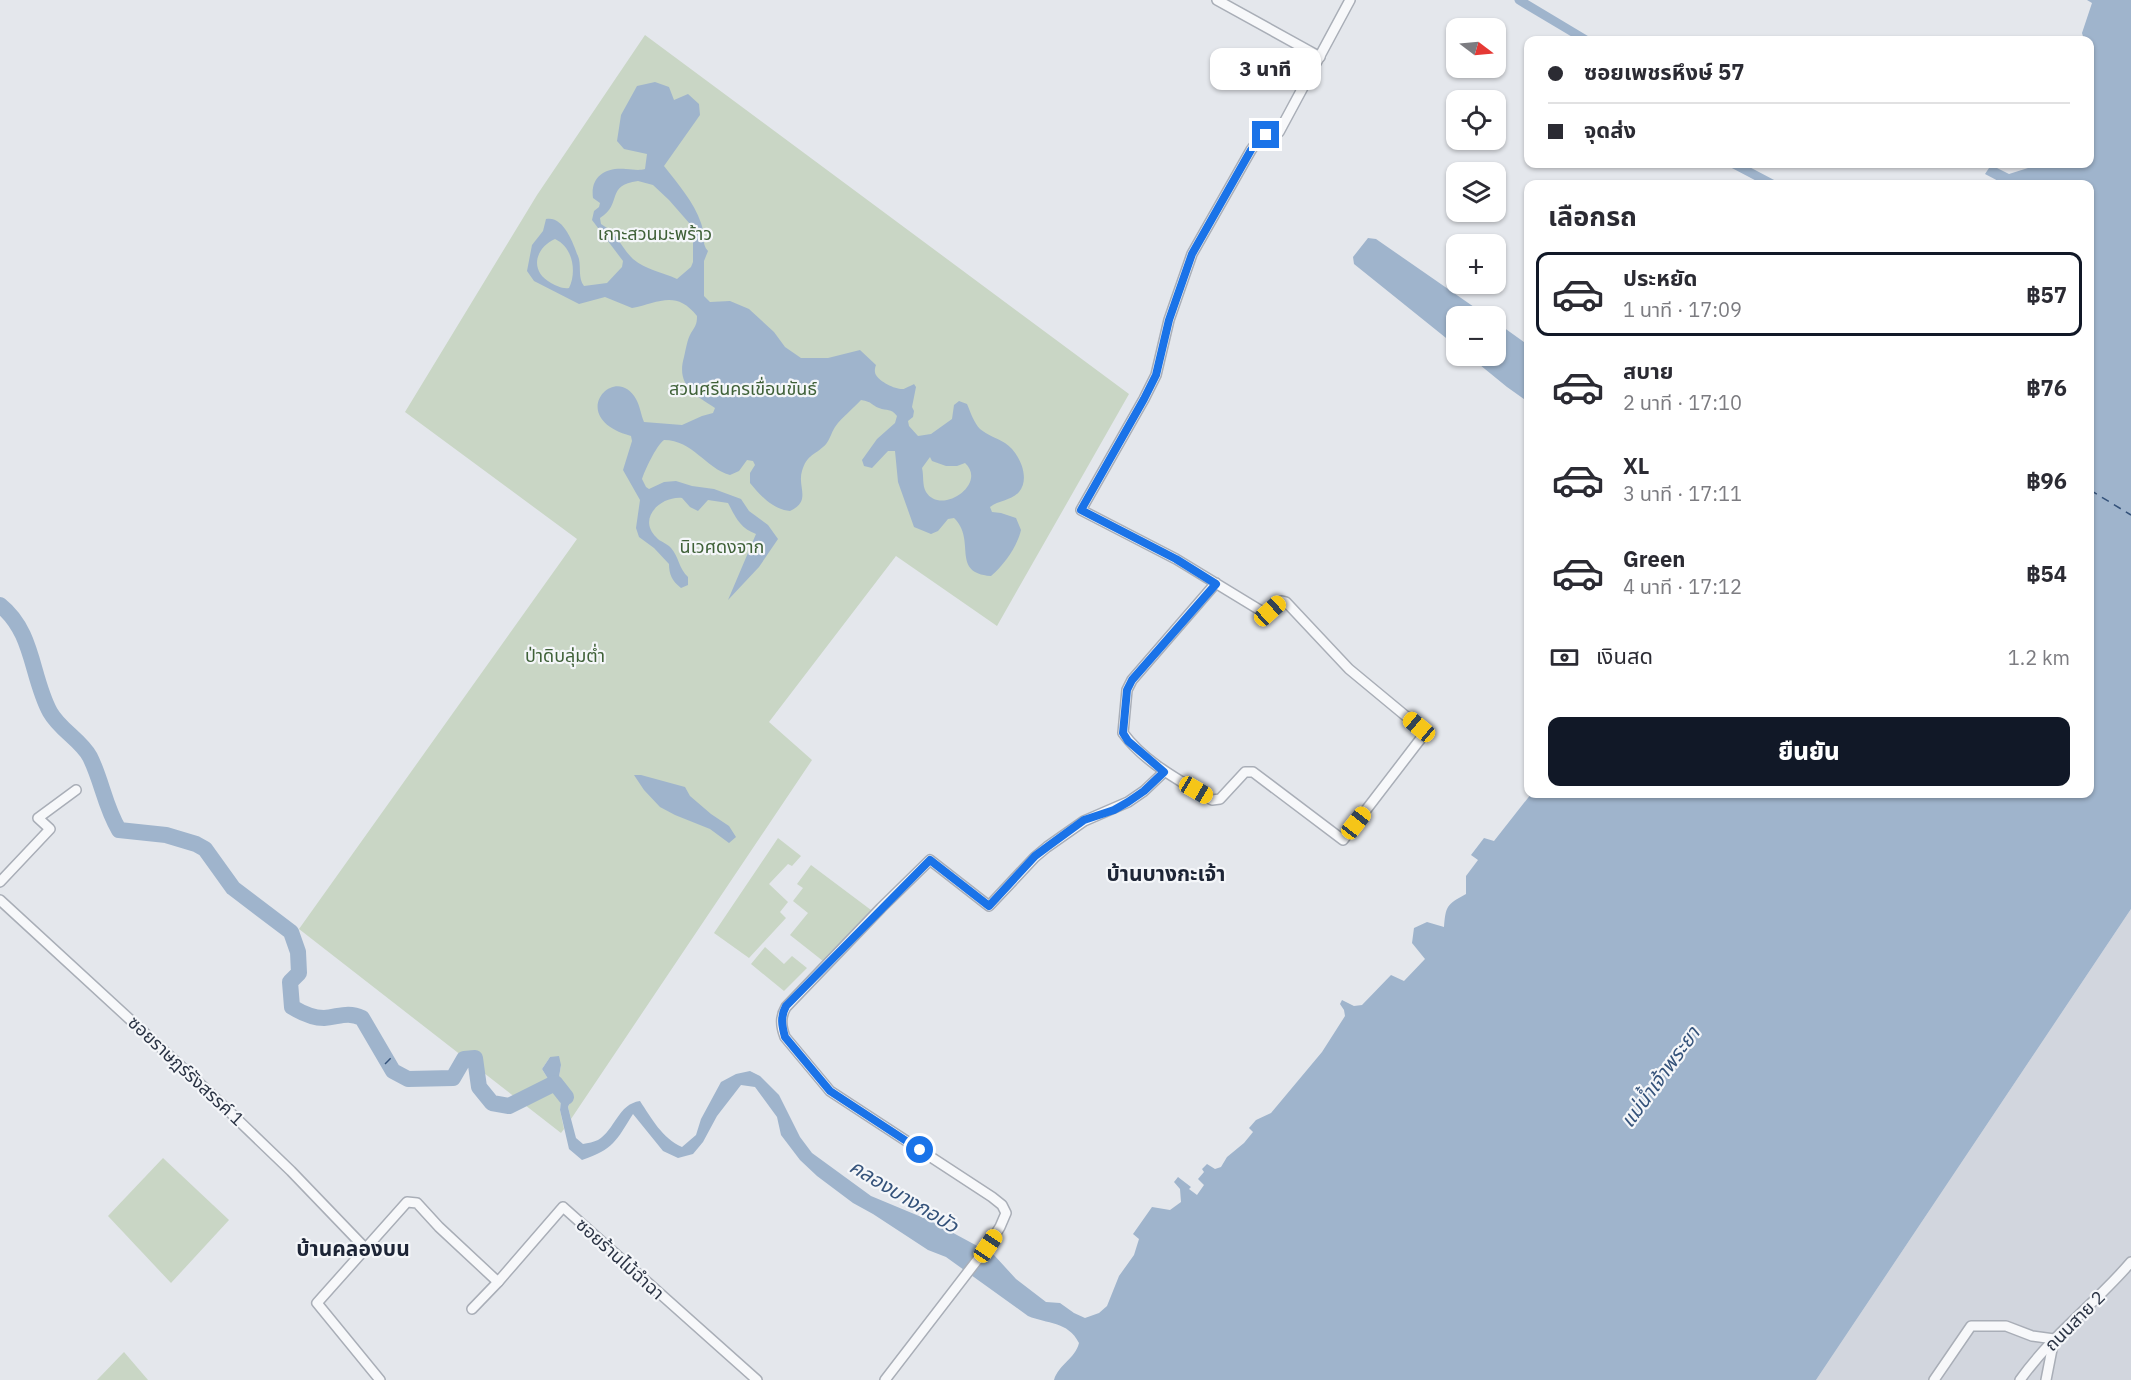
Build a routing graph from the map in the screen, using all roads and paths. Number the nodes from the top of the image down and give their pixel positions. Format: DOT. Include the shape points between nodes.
graph roads {
  1 [pos="1217,0"];
  2 [pos="1350,0"];
  3 [pos="1320,57"];
  4 [pos="1216,584"];
  5 [pos="1164,772"];
  6 [pos="76,790"];
  7 [pos="0,882"];
  8 [pos="0,900"];
  9 [pos="366,1249"];
  10 [pos="2131,1262"];
  11 [pos="498,1282"];
  12 [pos="472,1309"];
  13 [pos="2054,1339"];
  14 [pos="380,1380"];
  15 [pos="757,1380"];
  16 [pos="885,1380"];
  17 [pos="1934,1380"];
  18 [pos="2020,1380"];
  19 [pos="2046,1380"];
  1 -- 3 [label="street"];
  2 -- 3 [label="street"];
  3 -- 4 [label="street" via="1279,132 1259,139 1251,150 1192,254 1169,320 1156,375 1081,510"];
  4 -- 5 [label="street" via="1139,670 1127,690 1123,733"];
  4 -- 5 [label="street" via="1263,612 1286,602 1349,669 1419,727 1422,737 1343,840 1253,772 1245,772 1220,799 1212,800"];
  5 -- 16 [label="street" via="1128,802 1084,820 1035,856 989,906 930,860 782,1014 785,1037 830,1091 992,1197 1006,1213 988,1246"];
  6 -- 7 [label="street" via="38,818 50,829"];
  8 -- 9 [label="street, ซอยราษฎร์รังสรรค์ 1" via="202,1086"];
  9 -- 11 [label="street" via="412,1201"];
  9 -- 14 [label="street" via="317,1303"];
  10 -- 13 [label="street, ถนนสาย 2"];
  11 -- 12 [label="street"];
  11 -- 15 [label="street, ซอยร้านไม้ฉำฉา" via="563,1207"];
  13 -- 17 [label="street" via="2006,1326 1971,1326"];
  13 -- 18 [label="street, ถนนสาย 2"];
  13 -- 19 [label="street"];
}
